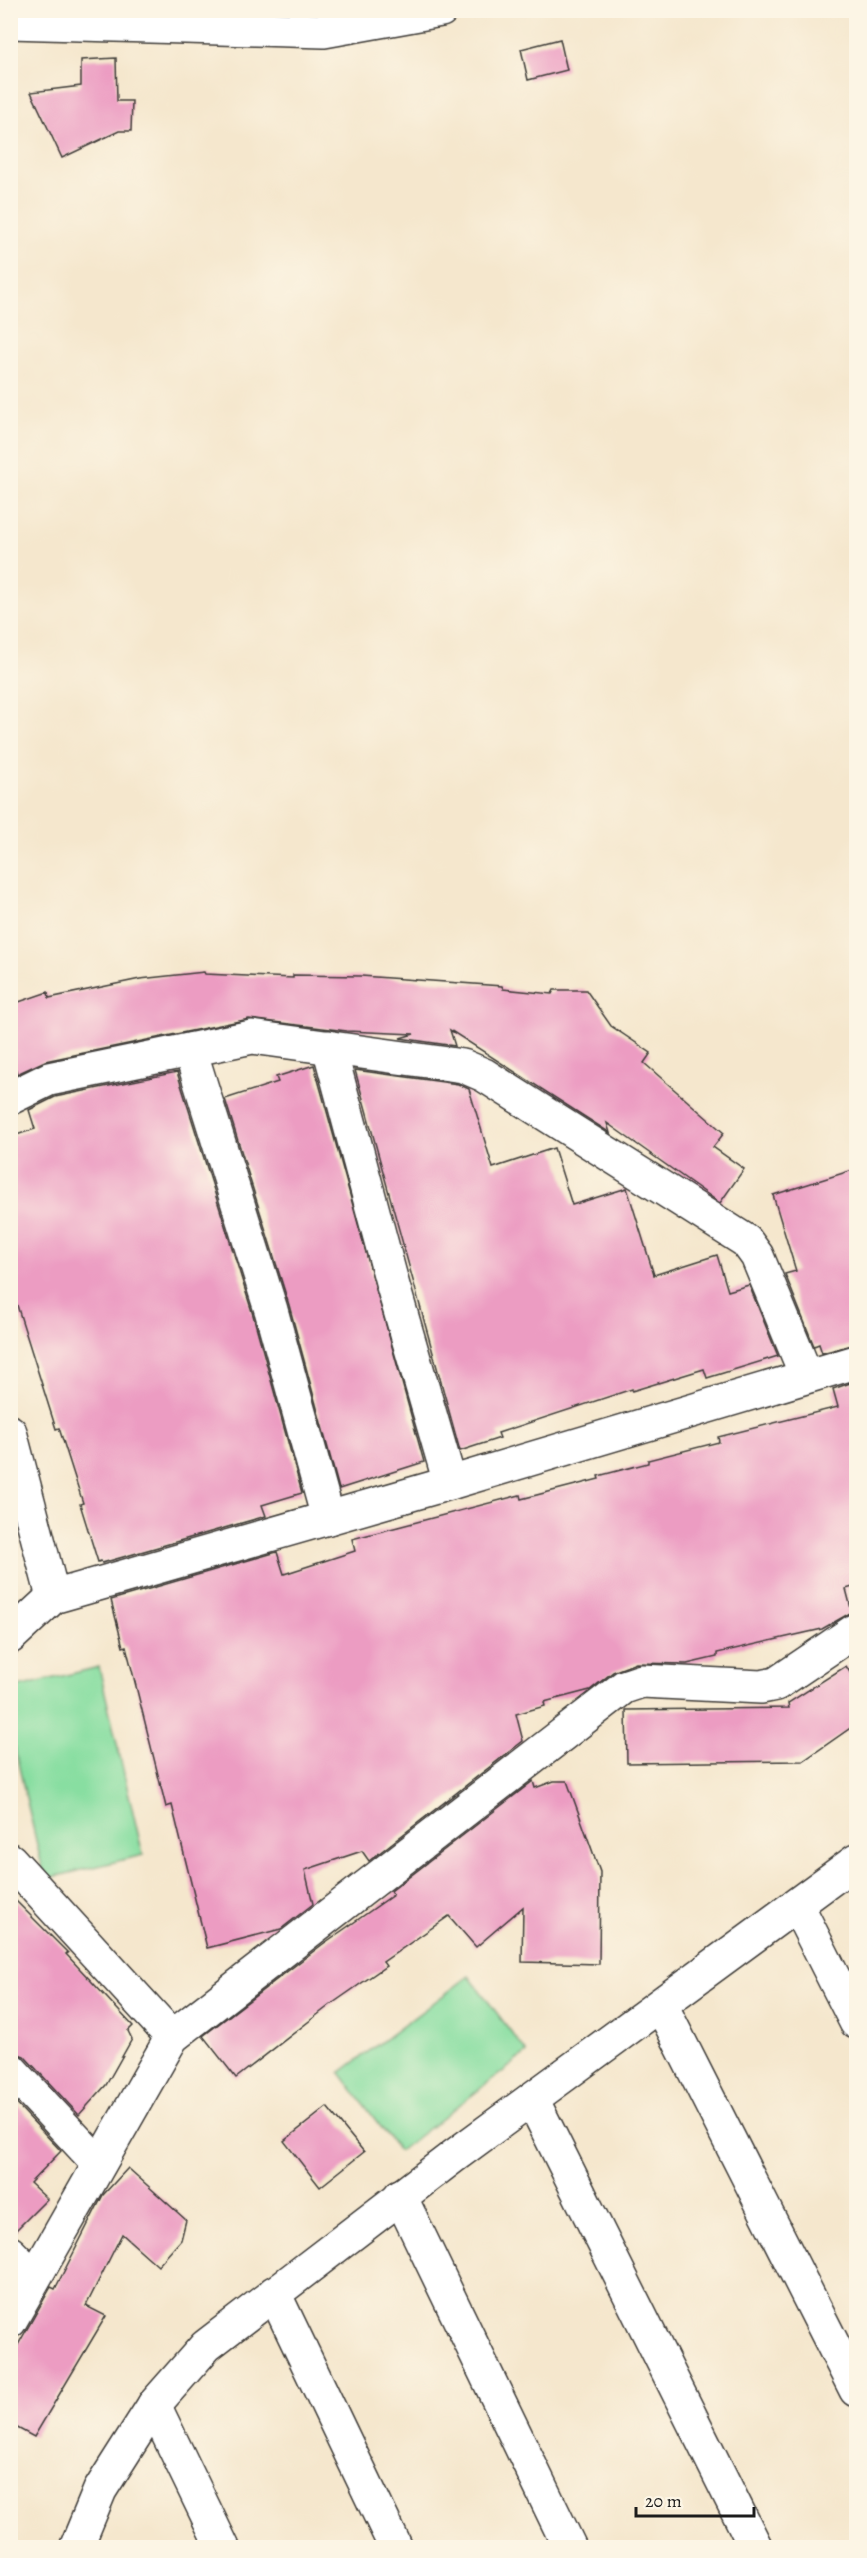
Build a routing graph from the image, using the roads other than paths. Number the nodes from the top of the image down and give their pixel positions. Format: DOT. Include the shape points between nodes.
graph roads {
  1 [pos="441,10"];
  2 [pos="10,22"];
  3 [pos="329,1047"];
  4 [pos="190,1050"];
  5 [pos="10,1098"];
  6 [pos="856,1362"];
  7 [pos="806,1375"];
  8 [pos="10,1432"];
  9 [pos="450,1483"];
  10 [pos="328,1518"];
  11 [pos="53,1597"];
  12 [pos="856,1630"];
  13 [pos="10,1637"];
  14 [pos="10,1860"];
  15 [pos="856,1861"];
  16 [pos="797,1905"];
  17 [pos="661,2004"];
  18 [pos="856,2022"];
  19 [pos="172,2037"];
  20 [pos="10,2069"];
  21 [pos="532,2098"];
  22 [pos="99,2164"];
  23 [pos="400,2196"];
  24 [pos="10,2253"];
  25 [pos="34,2277"];
  26 [pos="274,2293"];
  27 [pos="10,2321"];
  28 [pos="856,2390"];
  29 [pos="154,2405"];
  30 [pos="75,2547"];
  31 [pos="223,2547"];
  32 [pos="396,2547"];
  33 [pos="570,2547"];
  34 [pos="756,2547"];
  1 -- 2 [label="street" via="324,31"];
  3 -- 4 [label="street" via="252,1037"];
  3 -- 7 [label="street" via="463,1066 484,1075 746,1241 757,1256"];
  3 -- 9 [label="street"];
  4 -- 5 [label="street" via="49,1079"];
  4 -- 10 [label="street" via="271,1310"];
  6 -- 7 [label="street"];
  7 -- 9 [label="street"];
  8 -- 11 [label="street"];
  9 -- 10 [label="street"];
  10 -- 11 [label="street"];
  11 -- 13 [label="street"];
  12 -- 19 [label="street" via="776,1684 761,1687 642,1681 624,1687"];
  14 -- 19 [label="street"];
  15 -- 16 [label="street"];
  16 -- 17 [label="street"];
  16 -- 18 [label="street"];
  17 -- 21 [label="street"];
  17 -- 28 [label="street"];
  19 -- 22 [label="street"];
  20 -- 22 [label="street"];
  21 -- 23 [label="street"];
  21 -- 34 [label="street"];
  22 -- 25 [label="street"];
  23 -- 26 [label="street"];
  23 -- 33 [label="street"];
  24 -- 25 [label="street"];
  25 -- 27 [label="street"];
  26 -- 29 [label="street" via="206,2346"];
  26 -- 32 [label="street"];
  29 -- 30 [label="street" via="100,2490"];
  29 -- 31 [label="street"];
}
